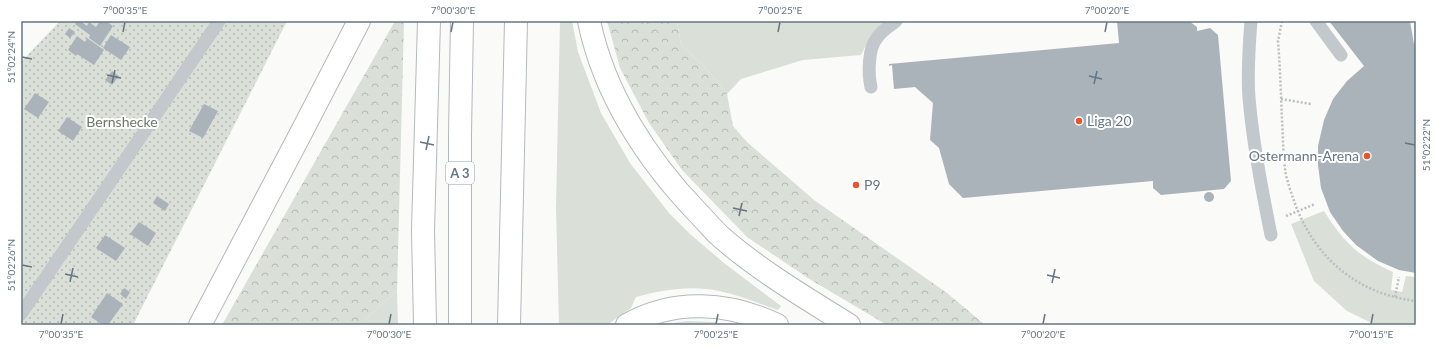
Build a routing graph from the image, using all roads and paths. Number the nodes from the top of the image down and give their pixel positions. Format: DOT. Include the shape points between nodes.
graph roads {
  1 [pos="219,21"];
  2 [pos="358,21"];
  3 [pos="429,21"];
  4 [pos="462,21"];
  5 [pos="516,21"];
  6 [pos="589,21"];
  7 [pos="896,21"];
  8 [pos="1251,21"];
  9 [pos="1282,21"];
  10 [pos="1316,21"];
  11 [pos="1341,55"];
  12 [pos="871,87"];
  13 [pos="1282,98"];
  14 [pos="1311,104"];
  15 [pos="1284,156"];
  16 [pos="1297,156"];
  17 [pos="1257,158"];
  18 [pos="1316,204"];
  19 [pos="1298,211"];
  20 [pos="1270,229"];
  21 [pos="1399,277"];
  22 [pos="509,290"];
  23 [pos="1395,297"];
  24 [pos="1416,302"];
  25 [pos="21,314"];
  26 [pos="200,325"];
  27 [pos="425,325"];
  28 [pos="460,325"];
  29 [pos="509,325"];
  30 [pos="517,325"];
  31 [pos="627,325"];
  32 [pos="777,325"];
  33 [pos="849,325"];
  1 -- 25 [label="lane"];
  2 -- 26 [label="highway"];
  3 -- 27 [label="highway" via="424,230"];
  4 -- 28 [label="highway, A 3"];
  5 -- 22 [label="highway"];
  6 -- 33 [label="highway" via="604,73 625,116 654,163 685,200 721,237 750,260"];
  7 -- 12 [label="lane" via="876,38 871,51 868,76"];
  8 -- 17 [label="lane" via="1249,97"];
  9 -- 13 [label="path" via="1278,41"];
  10 -- 11 [label="lane"];
  13 -- 14 [label="path"];
  13 -- 15 [label="path"];
  15 -- 16 [label="path"];
  15 -- 17 [label="path"];
  15 -- 19 [label="path" via="1285,170"];
  17 -- 20 [label="lane"];
  18 -- 19 [label="path"];
  19 -- 20 [label="path"];
  19 -- 23 [label="path" via="1318,246 1333,264 1369,288"];
  21 -- 23 [label="path"];
  22 -- 29 [label="highway"];
  22 -- 30 [label="highway"];
  23 -- 24 [label="path"];
  31 -- 32 [label="highway" via="656,312 693,306 733,310"];
}
